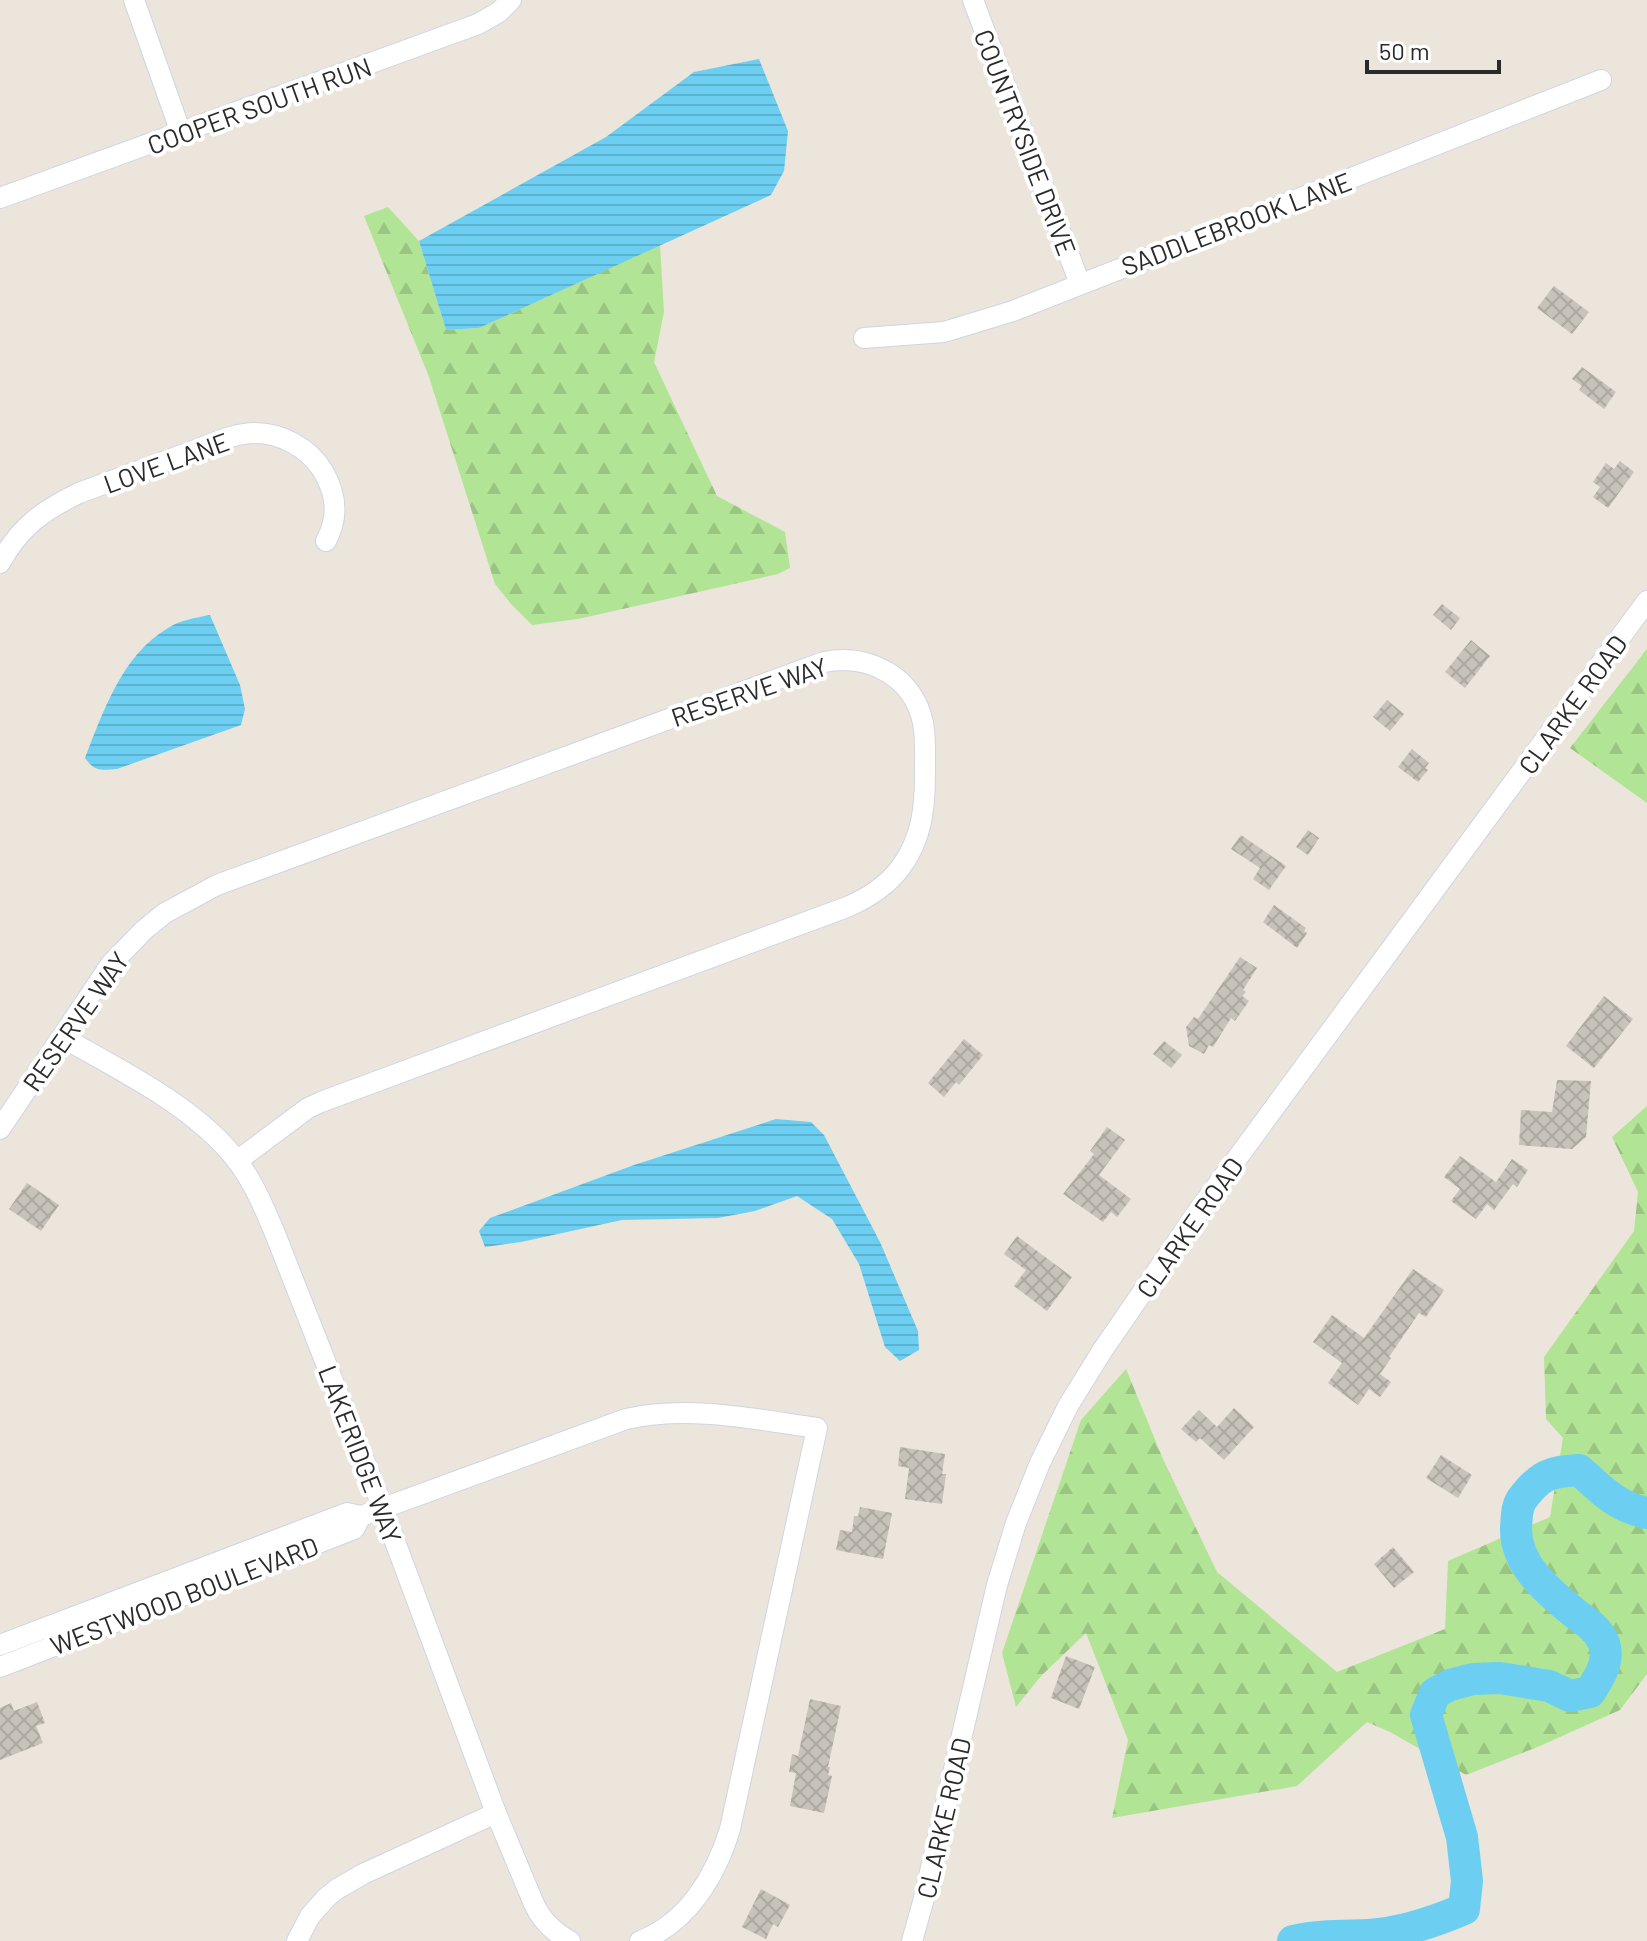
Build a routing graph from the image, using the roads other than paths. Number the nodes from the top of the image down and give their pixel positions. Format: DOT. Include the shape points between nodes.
graph roads {
  1 [pos="134,0"];
  2 [pos="511,0"];
  3 [pos="973,0"];
  4 [pos="1601,80"];
  5 [pos="181,133"];
  6 [pos="0,198"];
  7 [pos="1080,284"];
  8 [pos="864,338"];
  9 [pos="326,541"];
  10 [pos="0,563"];
  11 [pos="1647,601"];
  12 [pos="62,1037"];
  13 [pos="0,1129"];
  14 [pos="237,1161"];
  15 [pos="383,1508"];
  16 [pos="361,1516"];
  17 [pos="0,1645"];
  18 [pos="0,1667"];
  19 [pos="496,1813"];
  20 [pos="297,1941"];
  21 [pos="570,1941"];
  22 [pos="640,1941"];
  23 [pos="912,1941"];
  1 -- 5 [label="street"];
  2 -- 5 [label="street, COOPER SOUTH RUN" via="478,24"];
  3 -- 7 [label="street, COUNTRYSIDE DRIVE"];
  4 -- 7 [label="street, SADDLEBROOK LANE"];
  5 -- 6 [label="street, COOPER SOUTH RUN"];
  7 -- 8 [label="street, SADDLEBROOK LANE" via="944,332"];
  9 -- 10 [label="street, LOVE LANE" via="336,511 321,467 286,440 255,433 224,439 60,502 28,524"];
  11 -- 23 [label="street, CLARKE ROAD" via="1199,1210 1068,1406 1016,1523 997,1585"];
  12 -- 13 [label="street, RESERVE WAY"];
  12 -- 14 [label="street, LAKERIDGE WAY" via="179,1108"];
  12 -- 14 [label="street, RESERVE WAY" via="104,973 144,930 180,903 217,885 824,662 871,663 910,692 924,731 925,808 914,846 879,890 847,907 334,1096 308,1108"];
  14 -- 15 [label="street, LAKERIDGE WAY" via="274,1231"];
  15 -- 16 [label="street, WESTWOOD BOULEVARD"];
  15 -- 19 [label="street, LAKERIDGE WAY"];
  15 -- 22 [label="street, WESTWOOD BOULEVARD" via="642,1415 701,1413 817,1428 725,1846 687,1907"];
  16 -- 17 [label="street, WESTWOOD BOULEVARD" via="347,1513"];
  16 -- 18 [label="street, WESTWOOD BOULEVARD" via="354,1529"];
  19 -- 20 [label="street" via="337,1889 310,1916"];
  19 -- 21 [label="street, LAKERIDGE WAY" via="539,1916"];
}
